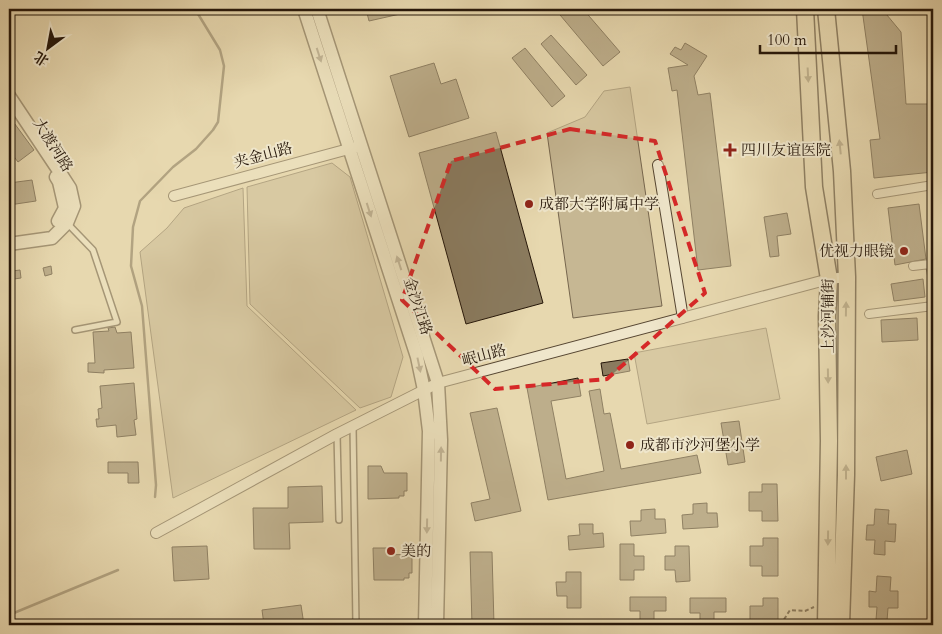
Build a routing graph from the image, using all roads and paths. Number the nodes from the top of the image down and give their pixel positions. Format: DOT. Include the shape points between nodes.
graph roads {
  1 [pos="304,9"];
  2 [pos="318,9"];
  3 [pos="805,9"];
  4 [pos="826,9"];
  5 [pos="9,96"];
  6 [pos="9,106"];
  7 [pos="356,147"];
  8 [pos="658,165"];
  9 [pos="933,185"];
  10 [pos="877,194"];
  11 [pos="174,196"];
  12 [pos="60,224"];
  13 [pos="9,237"];
  14 [pos="9,244"];
  15 [pos="913,266"];
  16 [pos="847,277"];
  17 [pos="829,279"];
  18 [pos="933,280"];
  19 [pos="933,306"];
  20 [pos="869,314"];
  21 [pos="683,318"];
  22 [pos="75,330"];
  23 [pos="438,383"];
  24 [pos="424,390"];
  25 [pos="353,426"];
  26 [pos="337,434"];
  27 [pos="339,520"];
  28 [pos="156,533"];
  29 [pos="828,602"];
  30 [pos="356,625"];
  31 [pos="425,625"];
  32 [pos="437,625"];
  33 [pos="785,625"];
  34 [pos="826,625"];
  35 [pos="841,625"];
  1 -- 7 [label="street, 金沙江路, one-way"];
  2 -- 7 [label="street, 金沙江路"];
  3 -- 17 [label="main road, 上沙河铺街, one-way" via="814,187"];
  16 -- 4 [label="main road, 上沙河铺街, one-way" via="842,171"];
  5 -- 12 [label="street, 大渡河路" via="70,188 74,206"];
  6 -- 12 [label="street, 大渡河路" via="59,182 66,208"];
  7 -- 11 [label="street, 夹金山路"];
  23 -- 7 [label="street, one-way"];
  7 -- 24 [label="street, 金沙江路, one-way"];
  8 -- 21 [label="street"];
  9 -- 10 [label="street"];
  12 -- 13 [label="street"];
  12 -- 14 [label="street" via="52,238"];
  12 -- 22 [label="lane" via="93,250 117,322"];
  15 -- 18 [label="street" via="930,264"];
  16 -- 17 [label="street, 岷山路"];
  35 -- 16 [label="main road, 上沙河铺街, one-way"];
  17 -- 21 [label="street, 岷山路"];
  17 -- 29 [label="main road, 上沙河铺街, one-way"];
  19 -- 20 [label="street"];
  21 -- 23 [label="street, 岷山路"];
  23 -- 24 [label="street, 岷山路"];
  32 -- 23 [label="street, one-way" via="441,440"];
  24 -- 25 [label="street, 岷山路"];
  24 -- 31 [label="street, 金沙江路, one-way" via="429,431"];
  25 -- 26 [label="street, 岷山路"];
  25 -- 30 [label="lane"];
  26 -- 27 [label="lane"];
  26 -- 28 [label="street, 岷山路"];
  29 -- 33 [label="path" via="805,610 790,610 783,622"];
  29 -- 34 [label="main road, 上沙河铺街"];
}
